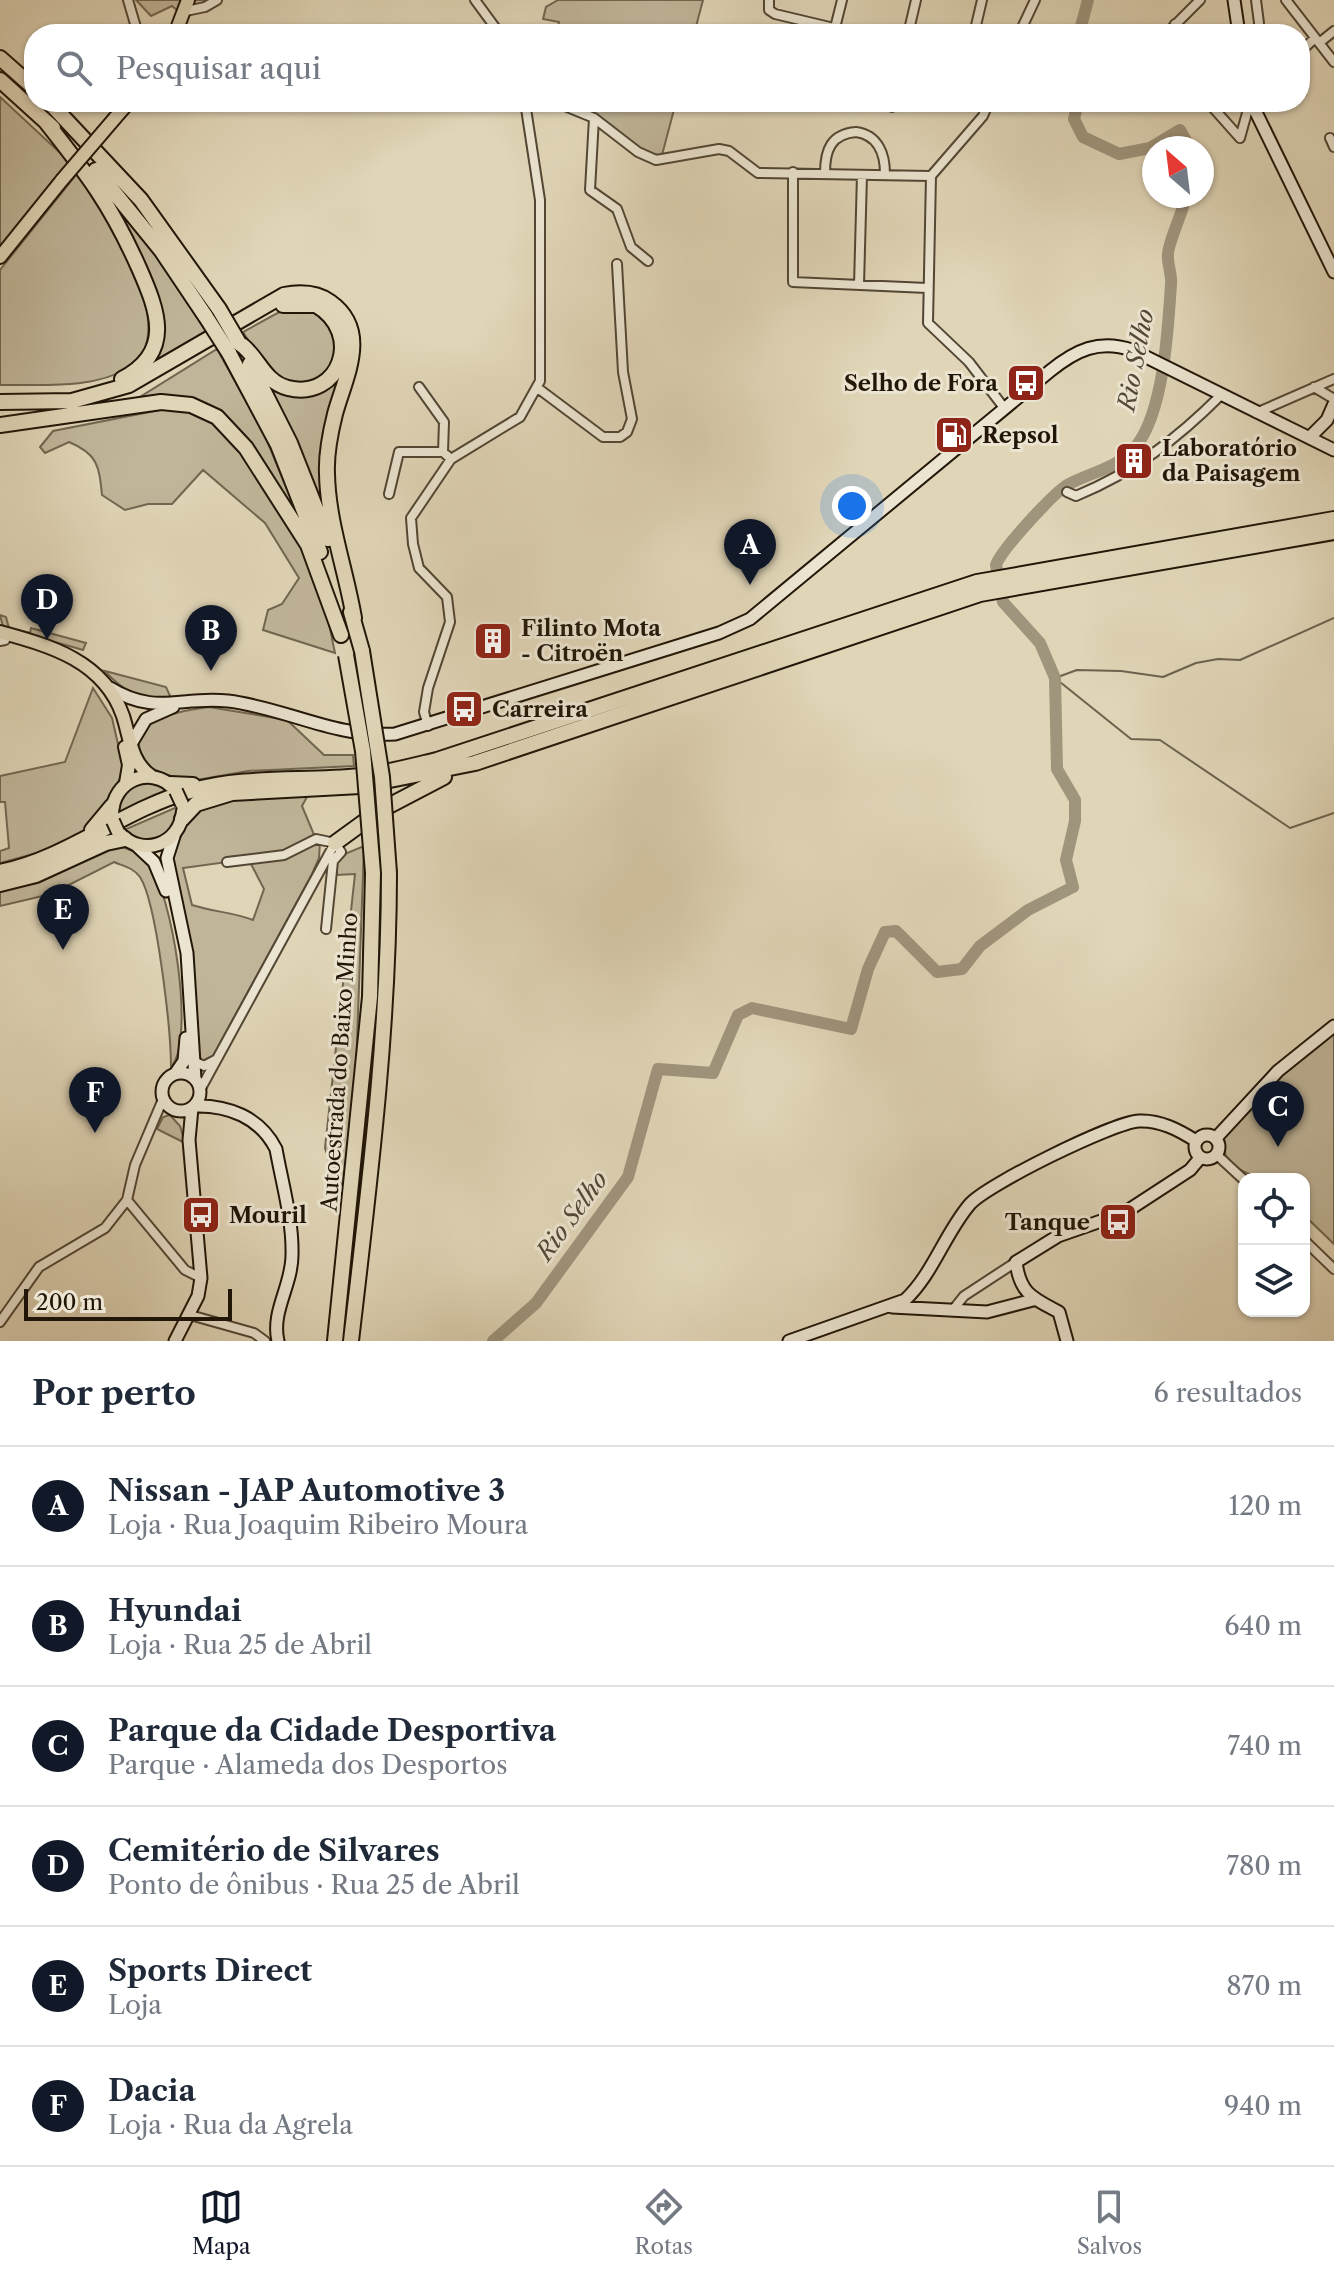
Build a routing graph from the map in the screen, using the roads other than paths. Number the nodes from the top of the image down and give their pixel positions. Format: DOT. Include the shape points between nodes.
graph roads {
  1 [pos="128,0"];
  2 [pos="217,0"];
  3 [pos="475,0"];
  4 [pos="769,0"];
  5 [pos="842,0"];
  6 [pos="916,0"];
  7 [pos="982,0"];
  8 [pos="1035,0"];
  9 [pos="1200,0"];
  10 [pos="1234,0"];
  11 [pos="1256,0"];
  12 [pos="1286,0"];
  13 [pos="187,6"];
  14 [pos="1259,23"];
  15 [pos="135,24"];
  16 [pos="493,24"];
  17 [pos="820,24"];
  18 [pos="836,24"];
  19 [pos="910,24"];
  20 [pos="976,24"];
  21 [pos="1024,24"];
  22 [pos="1175,24"];
  23 [pos="1238,24"];
  24 [pos="1305,24"];
  25 [pos="1310,31"];
  26 [pos="1334,31"];
  27 [pos="1317,40"];
  28 [pos="1310,45"];
  29 [pos="0,58"];
  30 [pos="1334,62"];
  31 [pos="24,79"];
  32 [pos="0,80"];
  33 [pos="24,102"];
  34 [pos="35,112"];
  35 [pos="58,112"];
  36 [pos="120,112"];
  37 [pos="528,112"];
  38 [pos="579,112"];
  39 [pos="984,112"];
  40 [pos="1217,112"];
  41 [pos="1248,112"];
  42 [pos="1256,112"];
  43 [pos="594,118"];
  44 [pos="46,122"];
  45 [pos="1330,138"];
  46 [pos="1334,147"];
  47 [pos="793,172"];
  48 [pos="825,173"];
  49 [pos="885,174"];
  50 [pos="862,175"];
  51 [pos="931,176"];
  52 [pos="0,257"];
  53 [pos="648,261"];
  54 [pos="617,264"];
  55 [pos="1334,270"];
  56 [pos="859,285"];
  57 [pos="927,288"];
  58 [pos="213,313"];
  59 [pos="234,348"];
  60 [pos="1334,379"];
  61 [pos="419,387"];
  62 [pos="1314,387"];
  63 [pos="539,389"];
  64 [pos="1221,395"];
  65 [pos="44,399"];
  66 [pos="0,402"];
  67 [pos="1334,402"];
  68 [pos="1005,409"];
  69 [pos="1256,413"];
  70 [pos="75,415"];
  71 [pos="1327,420"];
  72 [pos="0,425"];
  73 [pos="1310,437"];
  74 [pos="1329,447"];
  75 [pos="447,456"];
  76 [pos="1067,492"];
  77 [pos="389,494"];
  78 [pos="1334,519"];
  79 [pos="1334,532"];
  80 [pos="1017,579"];
  81 [pos="978,588"];
  82 [pos="354,618"];
  83 [pos="341,635"];
  84 [pos="1,636"];
  85 [pos="110,688"];
  86 [pos="198,700"];
  87 [pos="431,724"];
  88 [pos="131,744"];
  89 [pos="475,763"];
  90 [pos="394,775"];
  91 [pos="151,776"];
  92 [pos="126,783"];
  93 [pos="173,788"];
  94 [pos="182,811"];
  95 [pos="112,814"];
  96 [pos="175,834"];
  97 [pos="127,840"];
  98 [pos="330,843"];
  99 [pos="329,860"];
  100 [pos="227,862"];
  101 [pos="0,875"];
  102 [pos="326,929"];
  103 [pos="1334,1026"];
  104 [pos="218,1058"];
  105 [pos="194,1061"];
  106 [pos="175,1074"];
  107 [pos="199,1087"];
  108 [pos="215,1105"];
  109 [pos="170,1106"];
  110 [pos="193,1107"];
  111 [pos="1216,1138"];
  112 [pos="189,1140"];
  113 [pos="1196,1141"];
  114 [pos="1217,1155"];
  115 [pos="1200,1158"];
  116 [pos="1238,1174"];
  117 [pos="127,1200"];
  118 [pos="1309,1245"];
  119 [pos="1016,1262"];
  120 [pos="1334,1269"];
  121 [pos="201,1278"];
  122 [pos="918,1286"];
  123 [pos="905,1300"];
  124 [pos="1033,1300"];
  125 [pos="886,1307"];
  126 [pos="929,1310"];
  127 [pos="952,1311"];
  128 [pos="190,1315"];
  129 [pos="0,1322"];
  130 [pos="175,1341"];
  131 [pos="265,1341"];
  132 [pos="278,1341"];
  133 [pos="335,1341"];
  134 [pos="351,1341"];
  135 [pos="789,1341"];
  136 [pos="1067,1341"];
  1 -- 15 [label="street"];
  2 -- 13 [label="street" via="205,7"];
  3 -- 16 [label="street"];
  4 -- 17 [label="street" via="769,10"];
  5 -- 18 [label="street"];
  6 -- 19 [label="street"];
  7 -- 20 [label="street"];
  8 -- 21 [label="street"];
  9 -- 22 [label="street"];
  10 -- 23 [label="main road"];
  11 -- 14 [label="street"];
  12 -- 24 [label="street"];
  25 -- 27 [label="street"];
  26 -- 27 [label="street"];
  27 -- 28 [label="street"];
  27 -- 30 [label="street"];
  29 -- 31 [label="highway"];
  32 -- 33 [label="highway, Autoestrada do Baixo Minho"];
  34 -- 44 [label="highway, Autoestrada do Baixo Minho"];
  35 -- 58 [label="highway, Autoestrada do Baixo Minho" via="141,200"];
  36 -- 52 [label="main road, bridge"];
  37 -- 63 [label="street" via="540,200"];
  38 -- 43 [label="street"];
  39 -- 51 [label="street"];
  40 -- 41 [label="street" via="1240,138"];
  42 -- 55 [label="main road"];
  43 -- 47 [label="street" via="656,160 719,149 758,173"];
  43 -- 53 [label="street" via="590,190 617,209 631,247"];
  44 -- 58 [label="highway, Autoestrada do Baixo Minho" via="131,211"];
  44 -- 65 [label="highway" via="108,202 150,294 158,327 147,360 128,376"];
  45 -- 46 [label="street"];
  47 -- 48 [label="street"];
  47 -- 56 [label="street" via="793,282"];
  48 -- 49 [label="street" via="829,145 856,132 877,144"];
  48 -- 50 [label="street"];
  49 -- 50 [label="street"];
  49 -- 51 [label="street"];
  50 -- 56 [label="street"];
  51 -- 57 [label="street"];
  54 -- 63 [label="street" via="623,372 632,419 627,432 603,437"];
  56 -- 57 [label="street"];
  57 -- 68 [label="street" via="928,323 969,362"];
  58 -- 59 [label="highway, Autoestrada do Baixo Minho, bridge"];
  59 -- 70 [label="highway" via="249,349 269,377 303,389 324,381 343,353 342,334 326,311 305,303 285,304 147,387"];
  59 -- 82 [label="highway, Autoestrada do Baixo Minho" via="310,489"];
  59 -- 83 [label="highway, Autoestrada do Baixo Minho" via="298,492"];
  60 -- 62 [label="street"];
  61 -- 75 [label="street" via="444,422"];
  62 -- 67 [label="street"];
  62 -- 69 [label="street"];
  63 -- 75 [label="street" via="520,417"];
  64 -- 68 [label="main road" via="1145,356 1111,345 1066,358"];
  64 -- 69 [label="main road"];
  64 -- 76 [label="street" via="1125,475 1076,496"];
  65 -- 66 [label="highway"];
  65 -- 82 [label="highway" via="72,401 129,385 284,295 304,293 333,304 346,319 354,346 328,445 327,472 331,516"];
  67 -- 71 [label="main road"];
  68 -- 87 [label="main road" via="750,619"];
  69 -- 73 [label="main road"];
  70 -- 72 [label="highway"];
  70 -- 83 [label="highway" via="176,403 205,411 227,426 308,545"];
  71 -- 73 [label="main road"];
  71 -- 74 [label="main road"];
  73 -- 74 [label="main road"];
  75 -- 77 [label="street" via="399,452"];
  75 -- 87 [label="street" via="410,523 419,568 451,608 424,704"];
  78 -- 80 [label="highway"];
  79 -- 80 [label="highway"];
  80 -- 81 [label="highway"];
  81 -- 89 [label="highway"];
  81 -- 90 [label="highway"];
  82 -- 134 [label="highway, Autoestrada do Baixo Minho, bridge" via="382,777 389,873 386,997"];
  83 -- 133 [label="highway, Autoestrada do Baixo Minho, bridge" via="363,751 373,873 370,997"];
  84 -- 85 [label="main road" via="76,659"];
  84 -- 92 [label="main road" via="51,654 95,680 116,716 129,765"];
  85 -- 86 [label="main road" via="144,705"];
  85 -- 88 [label="main road"];
  86 -- 87 [label="main road" via="230,702 363,736"];
  86 -- 88 [label="main road" via="146,719"];
  88 -- 91 [label="main road" via="138,764"];
  89 -- 90 [label="highway"];
  89 -- 98 [label="highway" via="379,811"];
  90 -- 93 [label="highway" via="263,775"];
  90 -- 94 [label="highway" via="232,793"];
  90 -- 101 [label="highway" via="204,794 145,814 60,860"];
  91 -- 92 [label="main road"];
  91 -- 93 [label="main road"];
  92 -- 95 [label="main road"];
  93 -- 94 [label="main road, bridge"];
  94 -- 96 [label="main road"];
  95 -- 97 [label="main road, bridge"];
  95 -- 101 [label="highway" via="84,836"];
  96 -- 97 [label="main road" via="157,846"];
  96 -- 105 [label="main road" via="167,858 187,953"];
  97 -- 101 [label="highway" via="106,843 36,875"];
  97 -- 106 [label="main road" via="150,856 161,875 180,956 186,1048"];
  98 -- 99 [label="street"];
  98 -- 100 [label="street" via="316,839 284,855"];
  99 -- 102 [label="street"];
  99 -- 104 [label="street"];
  103 -- 111 [label="main road" via="1278,1071"];
  104 -- 105 [label="street" via="204,1066"];
  104 -- 107 [label="street"];
  105 -- 107 [label="main road"];
  106 -- 107 [label="main road" via="187,1073"];
  106 -- 109 [label="main road" via="163,1085"];
  107 -- 108 [label="main road"];
  107 -- 110 [label="main road"];
  108 -- 110 [label="main road"];
  108 -- 132 [label="main road" via="258,1124 276,1149 293,1256 274,1325"];
  109 -- 110 [label="main road"];
  109 -- 112 [label="main road"];
  109 -- 117 [label="street" via="158,1115 135,1165"];
  110 -- 112 [label="main road"];
  111 -- 113 [label="main road" via="1205,1135"];
  111 -- 114 [label="main road"];
  112 -- 121 [label="main road"];
  113 -- 115 [label="main road"];
  113 -- 122 [label="main road" via="1161,1124 1136,1121 1007,1177 968,1207"];
  114 -- 115 [label="main road"];
  114 -- 116 [label="street"];
  115 -- 119 [label="main road" via="1124,1213 1058,1236"];
  117 -- 121 [label="street" via="185,1270"];
  117 -- 129 [label="street" via="105,1228 39,1267"];
  118 -- 120 [label="street"];
  119 -- 124 [label="main road" via="1020,1284"];
  119 -- 127 [label="street" via="964,1296"];
  121 -- 128 [label="main road"];
  122 -- 123 [label="main road"];
  122 -- 126 [label="main road"];
  123 -- 125 [label="main road"];
  123 -- 126 [label="main road"];
  124 -- 127 [label="main road" via="987,1312"];
  124 -- 136 [label="main road" via="1059,1312"];
  125 -- 126 [label="main road"];
  125 -- 135 [label="main road"];
  126 -- 127 [label="main road"];
  128 -- 130 [label="main road"];
  128 -- 131 [label="street"];
}
